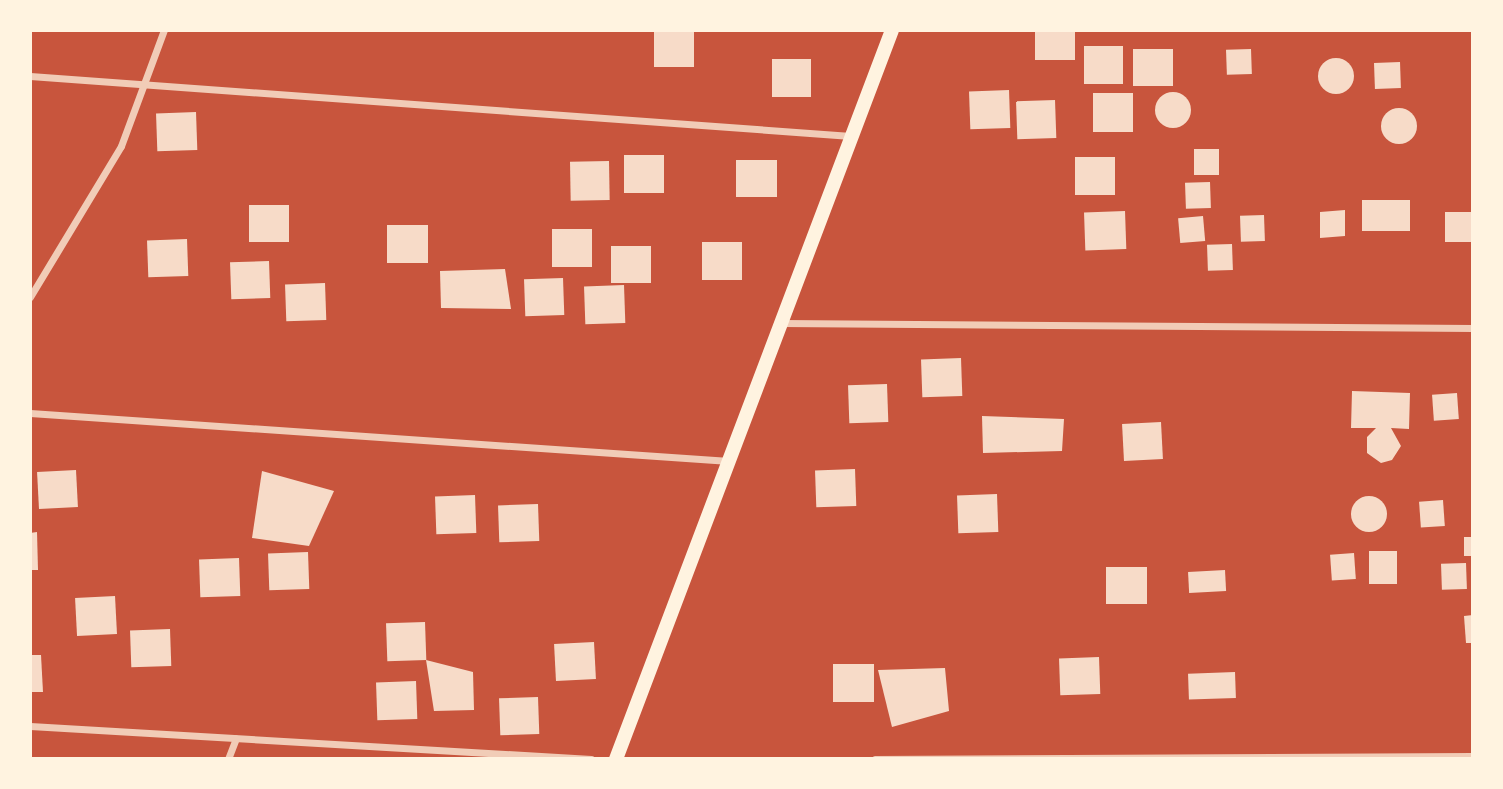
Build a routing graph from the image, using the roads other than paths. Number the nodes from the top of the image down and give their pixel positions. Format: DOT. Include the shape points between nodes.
graph roads {
  1 [pos="164,30"];
  2 [pos="892,30"];
  3 [pos="30,76"];
  4 [pos="144,85"];
  5 [pos="852,136"];
  6 [pos="30,298"];
  7 [pos="782,323"];
  8 [pos="1473,328"];
  9 [pos="30,413"];
  10 [pos="729,461"];
  11 [pos="30,726"];
  12 [pos="236,738"];
  13 [pos="1473,756"];
  14 [pos="228,759"];
  15 [pos="591,759"];
  16 [pos="617,759"];
  17 [pos="875,759"];
  1 -- 4 [label="street"];
  2 -- 5 [label="main road"];
  3 -- 4 [label="street"];
  4 -- 5 [label="street"];
  4 -- 6 [label="street" via="121,146"];
  5 -- 7 [label="main road"];
  7 -- 8 [label="street"];
  7 -- 10 [label="main road"];
  9 -- 10 [label="street"];
  10 -- 16 [label="main road"];
  11 -- 12 [label="street"];
  12 -- 14 [label="street"];
  12 -- 15 [label="street"];
  13 -- 17 [label="street"];
}
